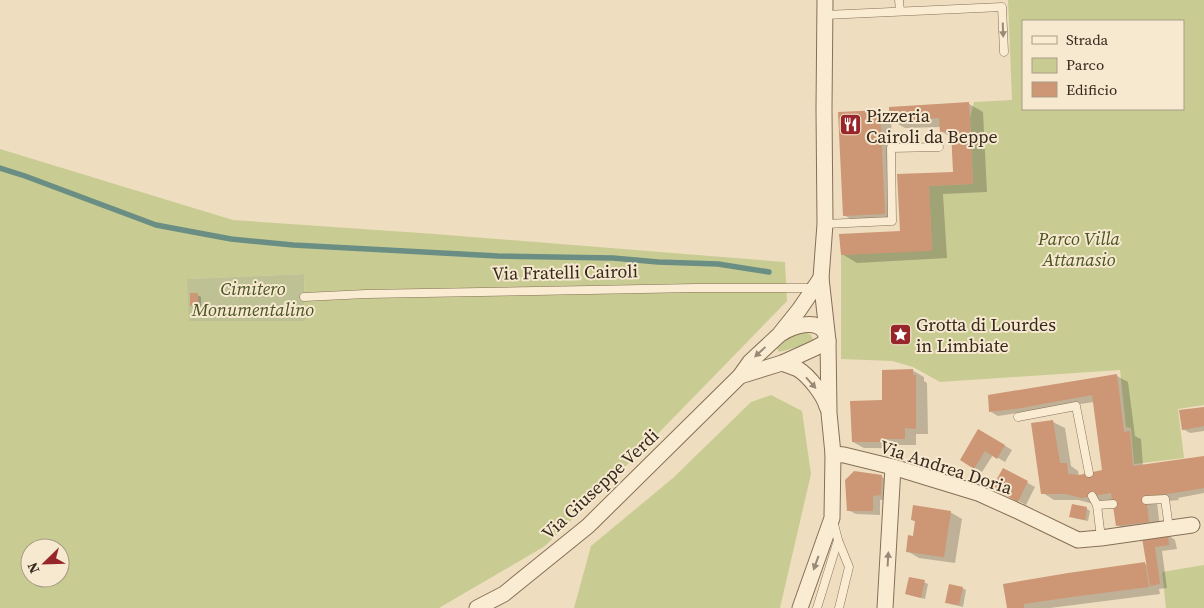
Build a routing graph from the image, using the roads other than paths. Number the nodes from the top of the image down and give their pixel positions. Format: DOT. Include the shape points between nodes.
graph roads {
  1 [pos="899,0"];
  2 [pos="825,7"];
  3 [pos="900,11"];
  4 [pos="1004,52"];
  5 [pos="939,147"];
  6 [pos="825,224"];
  7 [pos="817,283"];
  8 [pos="304,297"];
  9 [pos="779,334"];
  10 [pos="828,341"];
  11 [pos="782,364"];
  12 [pos="740,376"];
  13 [pos="829,413"];
  14 [pos="1018,417"];
  15 [pos="833,454"];
  16 [pos="892,467"];
  17 [pos="1089,473"];
  18 [pos="1092,496"];
  19 [pos="1146,500"];
  20 [pos="1113,504"];
  21 [pos="1097,505"];
  22 [pos="832,518"];
  23 [pos="1192,525"];
  24 [pos="1169,528"];
  25 [pos="1101,538"];
  26 [pos="838,540"];
  27 [pos="477,608"];
  28 [pos="800,608"];
  29 [pos="817,608"];
  30 [pos="839,608"];
  31 [pos="885,608"];
  1 -- 3 [label="lane"];
  2 -- 3 [label="lane"];
  2 -- 6 [label="street"];
  3 -- 4 [label="lane, one-way" via="1002,7"];
  5 -- 6 [label="lane" via="891,148 892,221"];
  6 -- 7 [label="street"];
  7 -- 8 [label="lane, Via Fratelli Cairoli"];
  7 -- 9 [label="street, Via Giuseppe Verdi"];
  7 -- 10 [label="street"];
  9 -- 10 [label="street, Via Giuseppe Verdi" via="808,324 824,331"];
  9 -- 12 [label="street, Via Giuseppe Verdi, one-way"];
  10 -- 11 [label="street, Via Giuseppe Verdi"];
  10 -- 13 [label="street"];
  11 -- 12 [label="street, Via Giuseppe Verdi"];
  11 -- 13 [label="street, one-way" via="798,369 814,384"];
  12 -- 27 [label="street, Via Giuseppe Verdi" via="588,526 504,594"];
  13 -- 15 [label="street"];
  14 -- 17 [label="lane" via="1076,406"];
  15 -- 16 [label="street, Via Andrea Doria"];
  15 -- 22 [label="street"];
  16 -- 25 [label="street, Via Andrea Doria" via="978,493 1078,540"];
  31 -- 16 [label="street, one-way"];
  18 -- 21 [label="lane"];
  19 -- 24 [label="lane" via="1165,499"];
  20 -- 21 [label="lane"];
  21 -- 25 [label="lane"];
  22 -- 26 [label="lane"];
  22 -- 28 [label="street, one-way"];
  23 -- 24 [label="street, Via Andrea Doria"];
  24 -- 25 [label="street, Via Andrea Doria"];
  26 -- 29 [label="lane"];
  26 -- 30 [label="lane" via="849,566"];
}
